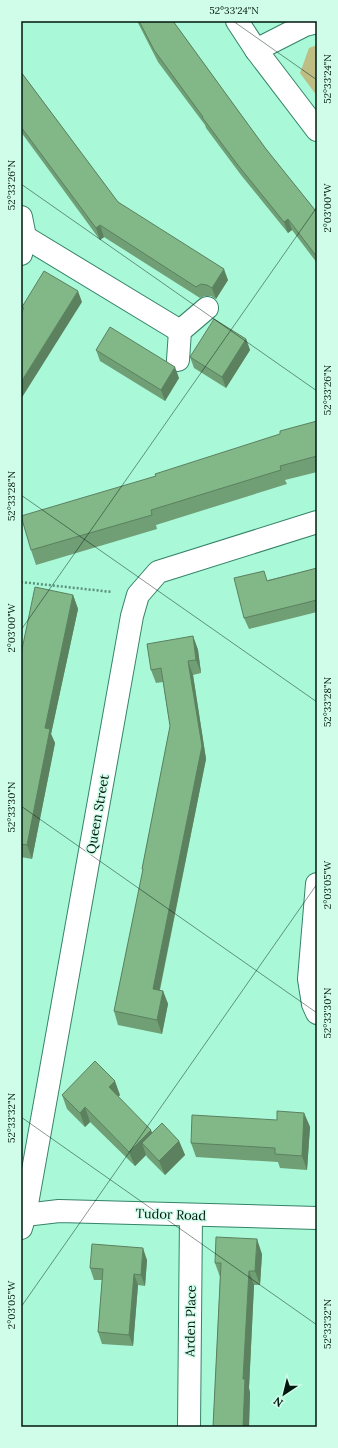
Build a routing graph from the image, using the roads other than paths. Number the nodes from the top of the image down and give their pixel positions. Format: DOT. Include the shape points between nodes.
graph roads {
  1 [pos="237,21"];
  2 [pos="317,22"];
  3 [pos="256,50"];
  4 [pos="317,130"];
  5 [pos="22,236"];
  6 [pos="207,308"];
  7 [pos="180,331"];
  8 [pos="178,360"];
  9 [pos="317,522"];
  10 [pos="317,884"];
  11 [pos="317,1013"];
  12 [pos="191,1215"];
  13 [pos="317,1218"];
  14 [pos="23,1221"];
  15 [pos="189,1427"];
  1 -- 3 [label="street"];
  2 -- 3 [label="street" via="305,25"];
  3 -- 4 [label="street"];
  5 -- 7 [label="street"];
  6 -- 7 [label="street"];
  7 -- 8 [label="street"];
  9 -- 14 [label="street, Queen Street" via="158,572 138,595 132,616"];
  10 -- 11 [label="street" via="309,979"];
  12 -- 13 [label="street, Tudor Road"];
  12 -- 14 [label="street, Tudor Road" via="59,1211"];
  12 -- 15 [label="street, Arden Place"];
}
